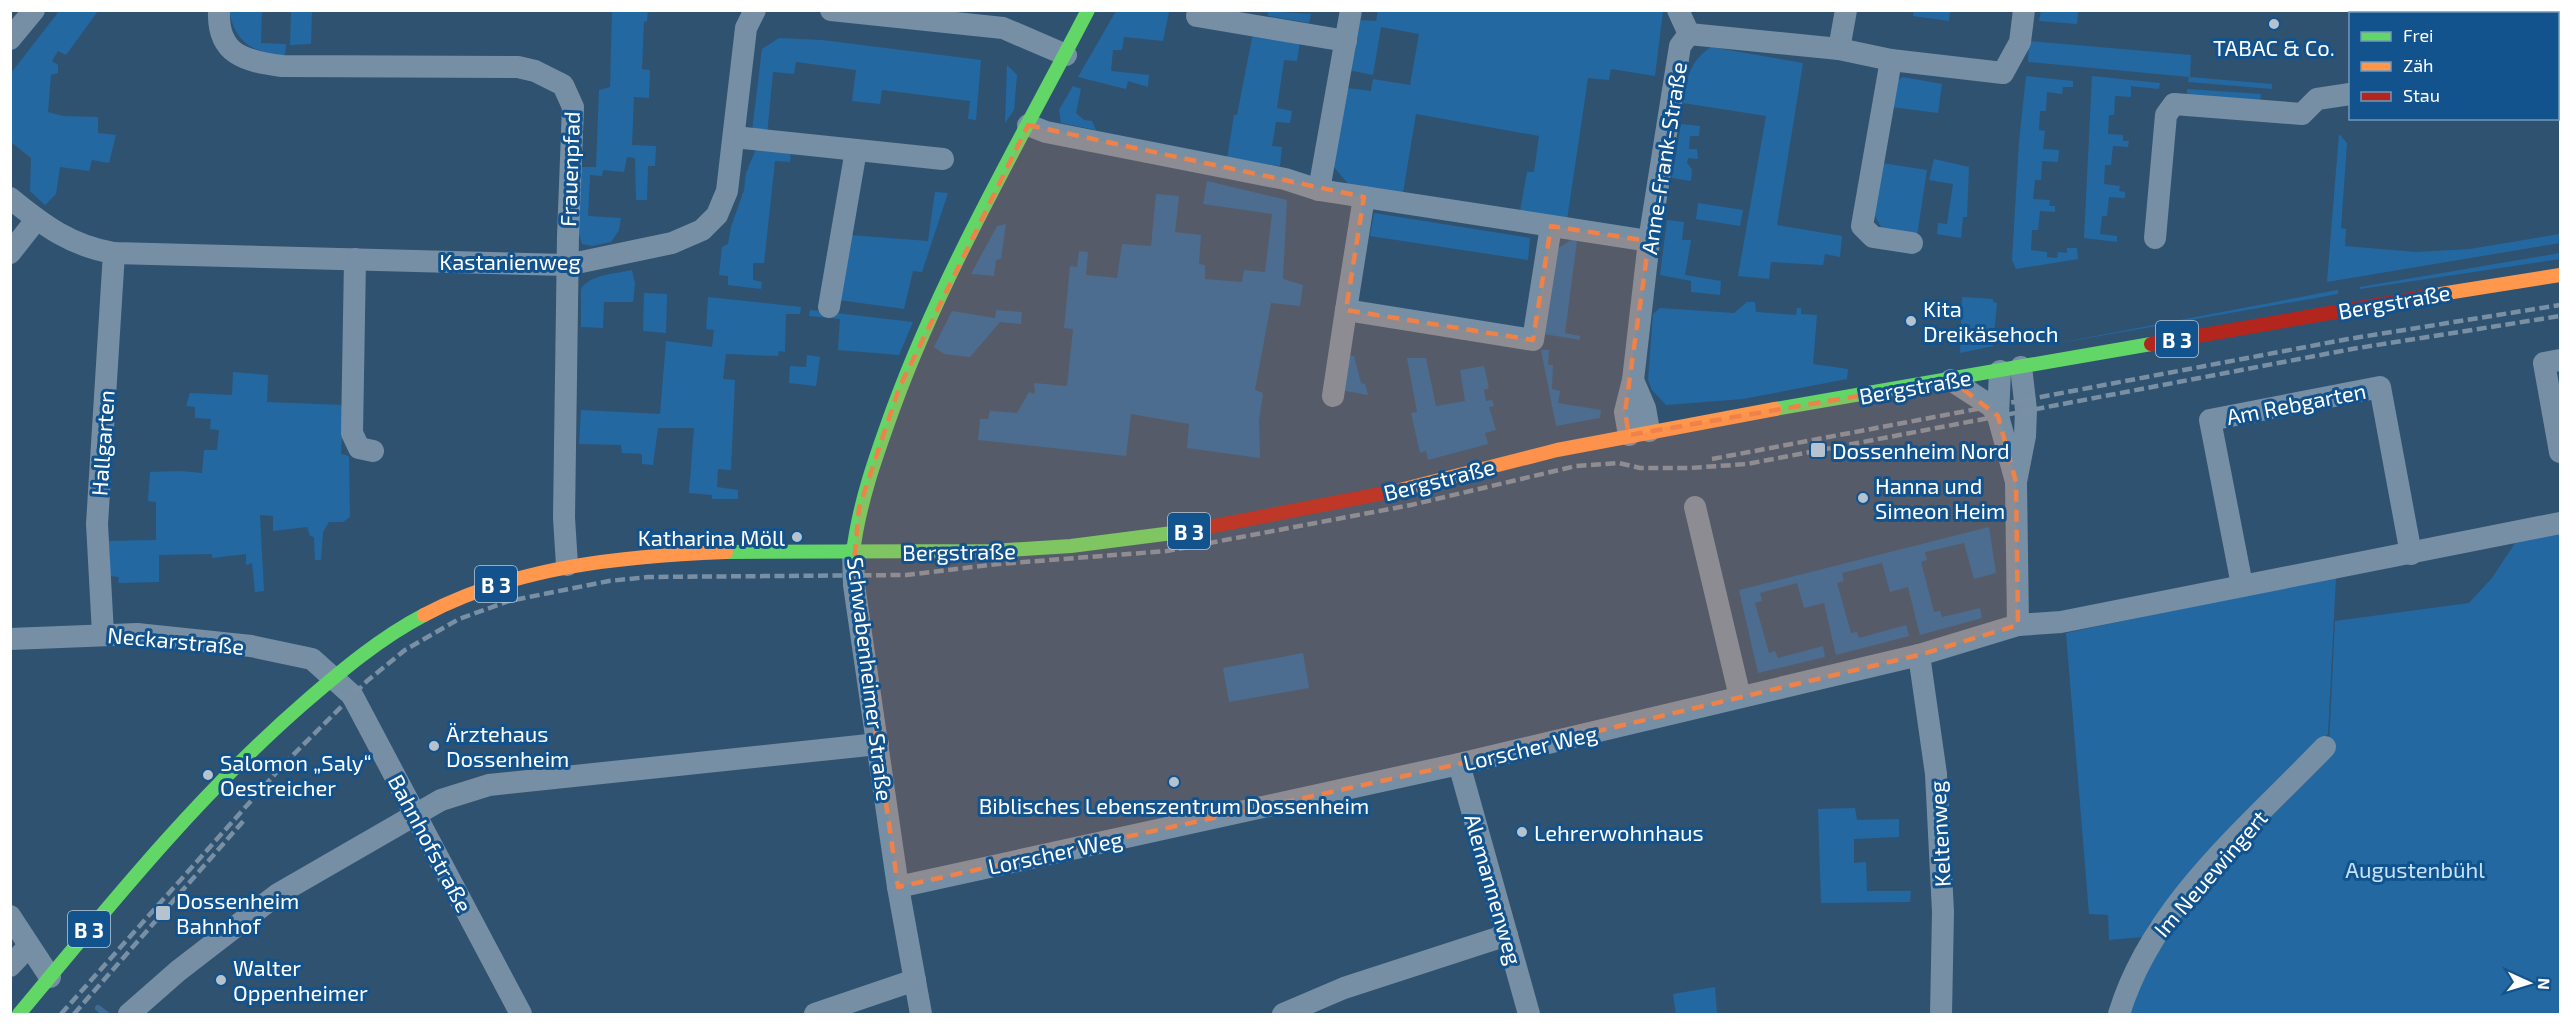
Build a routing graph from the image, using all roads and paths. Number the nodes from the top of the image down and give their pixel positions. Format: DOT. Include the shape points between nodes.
graph roads {
  1 [pos="34,10"];
  2 [pos="219,10"];
  3 [pos="754,10"];
  4 [pos="831,10"];
  5 [pos="1088,10"];
  6 [pos="1351,10"];
  7 [pos="1678,10"];
  8 [pos="1846,10"];
  9 [pos="2024,10"];
  10 [pos="934,15"];
  11 [pos="1197,16"];
  12 [pos="1689,34"];
  13 [pos="10,39"];
  14 [pos="1346,41"];
  15 [pos="1839,49"];
  16 [pos="1066,55"];
  17 [pos="1891,60"];
  18 [pos="2349,94"];
  19 [pos="1028,125"];
  20 [pos="734,136"];
  21 [pos="856,150"];
  22 [pos="943,159"];
  23 [pos="1319,190"];
  24 [pos="1364,197"];
  25 [pos="10,198"];
  26 [pos="36,219"];
  27 [pos="1551,226"];
  28 [pos="2155,238"];
  29 [pos="1649,241"];
  30 [pos="1912,243"];
  31 [pos="10,253"];
  32 [pos="114,253"];
  33 [pos="355,258"];
  34 [pos="567,265"];
  35 [pos="2560,275"];
  36 [pos="829,307"];
  37 [pos="1346,310"];
  38 [pos="2560,360"];
  39 [pos="2011,369"];
  40 [pos="1951,380"];
  41 [pos="1333,396"];
  42 [pos="1998,416"];
  43 [pos="1639,433"];
  44 [pos="373,451"];
  45 [pos="2560,452"];
  46 [pos="2016,482"];
  47 [pos="1695,507"];
  48 [pos="2560,523"];
  49 [pos="853,553"];
  50 [pos="2411,554"];
  51 [pos="567,566"];
  52 [pos="2242,585"];
  53 [pos="2018,626"];
  54 [pos="103,634"];
  55 [pos="10,639"];
  56 [pos="1919,655"];
  57 [pos="334,678"];
  58 [pos="1740,697"];
  59 [pos="878,744"];
  60 [pos="2325,747"];
  61 [pos="1459,764"];
  62 [pos="416,814"];
  63 [pos="898,887"];
  64 [pos="10,916"];
  65 [pos="1507,935"];
  66 [pos="29,946"];
  67 [pos="10,966"];
  68 [pos="50,977"];
  69 [pos="915,980"];
  70 [pos="19,1014"];
  71 [pos="129,1014"];
  72 [pos="521,1014"];
  73 [pos="814,1014"];
  74 [pos="921,1014"];
  75 [pos="1283,1014"];
  76 [pos="1529,1014"];
  77 [pos="1941,1014"];
  78 [pos="2119,1014"];
  1 -- 13 [label="street"];
  2 -- 34 [label="street, Frauenpfad" via="218,22 226,44 234,54 250,62 282,66 518,67 563,85 573,107"];
  3 -- 20 [label="street, Kastanienweg" via="746,28"];
  4 -- 10 [label="street"];
  5 -- 16 [label="main road, Schwabenheimer Straße"];
  6 -- 14 [label="street"];
  7 -- 12 [label="street"];
  8 -- 15 [label="street"];
  9 -- 17 [label="street, Anne-Frank-Straße" via="2020,42 2003,72"];
  10 -- 16 [label="street" via="1003,28"];
  11 -- 14 [label="street"];
  12 -- 15 [label="street, Anne-Frank-Straße"];
  12 -- 29 [label="street, Anne-Frank-Straße" via="1680,46"];
  14 -- 23 [label="street"];
  15 -- 17 [label="street, Anne-Frank-Straße"];
  16 -- 19 [label="main road, Schwabenheimer Straße"];
  17 -- 30 [label="street" via="1862,226 1873,237"];
  18 -- 28 [label="street" via="2318,99 2302,114 2174,104 2166,115"];
  19 -- 23 [label="street" via="1054,134 1285,179"];
  19 -- 49 [label="main road, Schwabenheimer Straße" via="940,296 899,388 859,508"];
  20 -- 21 [label="street"];
  20 -- 34 [label="street, Kastanienweg" via="727,191 717,215 702,230 672,243"];
  21 -- 22 [label="street"];
  21 -- 36 [label="street"];
  23 -- 24 [label="street"];
  24 -- 27 [label="street"];
  24 -- 37 [label="street"];
  25 -- 26 [label="street, Kastanienweg"];
  26 -- 31 [label="street"];
  26 -- 32 [label="street, Kastanienweg" via="58,236 89,249"];
  27 -- 29 [label="street"];
  27 -- 37 [label="street" via="1533,340"];
  29 -- 43 [label="street, Anne-Frank-Straße" via="1633,380 1645,408"];
  32 -- 33 [label="street, Kastanienweg"];
  32 -- 54 [label="street, Hallgarten" via="97,524"];
  33 -- 34 [label="street, Kastanienweg"];
  33 -- 44 [label="street" via="352,433 360,448"];
  34 -- 51 [label="street, Frauenpfad"];
  35 -- 39 [label="main road, Bergstraße / B 3"];
  37 -- 41 [label="street"];
  38 -- 45 [label="street" via="2544,363"];
  39 -- 40 [label="main road, Bergstraße / B 3"];
  39 -- 42 [label="street"];
  39 -- 46 [label="street" via="2026,410"];
  40 -- 42 [label="street" via="1991,406"];
  40 -- 43 [label="main road, Bergstraße / B 3"];
  42 -- 46 [label="street"];
  43 -- 49 [label="main road, Bergstraße / B 3" via="1518,459 1451,479 1161,536 1008,551"];
  46 -- 53 [label="street"];
  47 -- 58 [label="street"];
  48 -- 50 [label="street"];
  49 -- 51 [label="main road, Bergstraße / B 3" via="715,552"];
  49 -- 59 [label="street, Schwabenheimer Straße" via="854,585"];
  50 -- 52 [label="street"];
  50 -- 52 [label="street, Am Rebgarten" via="2380,387 2210,420"];
  51 -- 57 [label="main road, Bergstraße / B 3" via="523,575 428,612 380,641"];
  52 -- 53 [label="street" via="2061,622"];
  53 -- 56 [label="street, Lorscher Weg"];
  54 -- 55 [label="street, Neckarstraße"];
  54 -- 57 [label="street, Neckarstraße" via="251,646 312,659"];
  56 -- 58 [label="street, Lorscher Weg"];
  56 -- 77 [label="street, Keltenweg" via="1936,774 1943,912"];
  57 -- 62 [label="street, Bahnhofstraße" via="352,695"];
  57 -- 68 [label="main road, B 3" via="217,783 129,880"];
  58 -- 61 [label="street, Lorscher Weg"];
  59 -- 62 [label="street" via="489,785 441,800"];
  59 -- 63 [label="street, Schwabenheimer Straße"];
  60 -- 78 [label="street, Im Neuewingert" via="2165,918 2136,969"];
  61 -- 63 [label="street, Lorscher Weg"];
  61 -- 65 [label="street, Alemannenweg"];
  62 -- 71 [label="street" via="278,894"];
  62 -- 72 [label="street, Bahnhofstraße"];
  63 -- 69 [label="street, Schwabenheimer Straße"];
  64 -- 66 [label="street"];
  65 -- 75 [label="street" via="1344,988"];
  65 -- 76 [label="street, Alemannenweg"];
  66 -- 67 [label="street"];
  66 -- 68 [label="street"];
  68 -- 70 [label="main road, B 3"];
  69 -- 73 [label="street"];
  69 -- 74 [label="street, Schwabenheimer Straße"];
}
